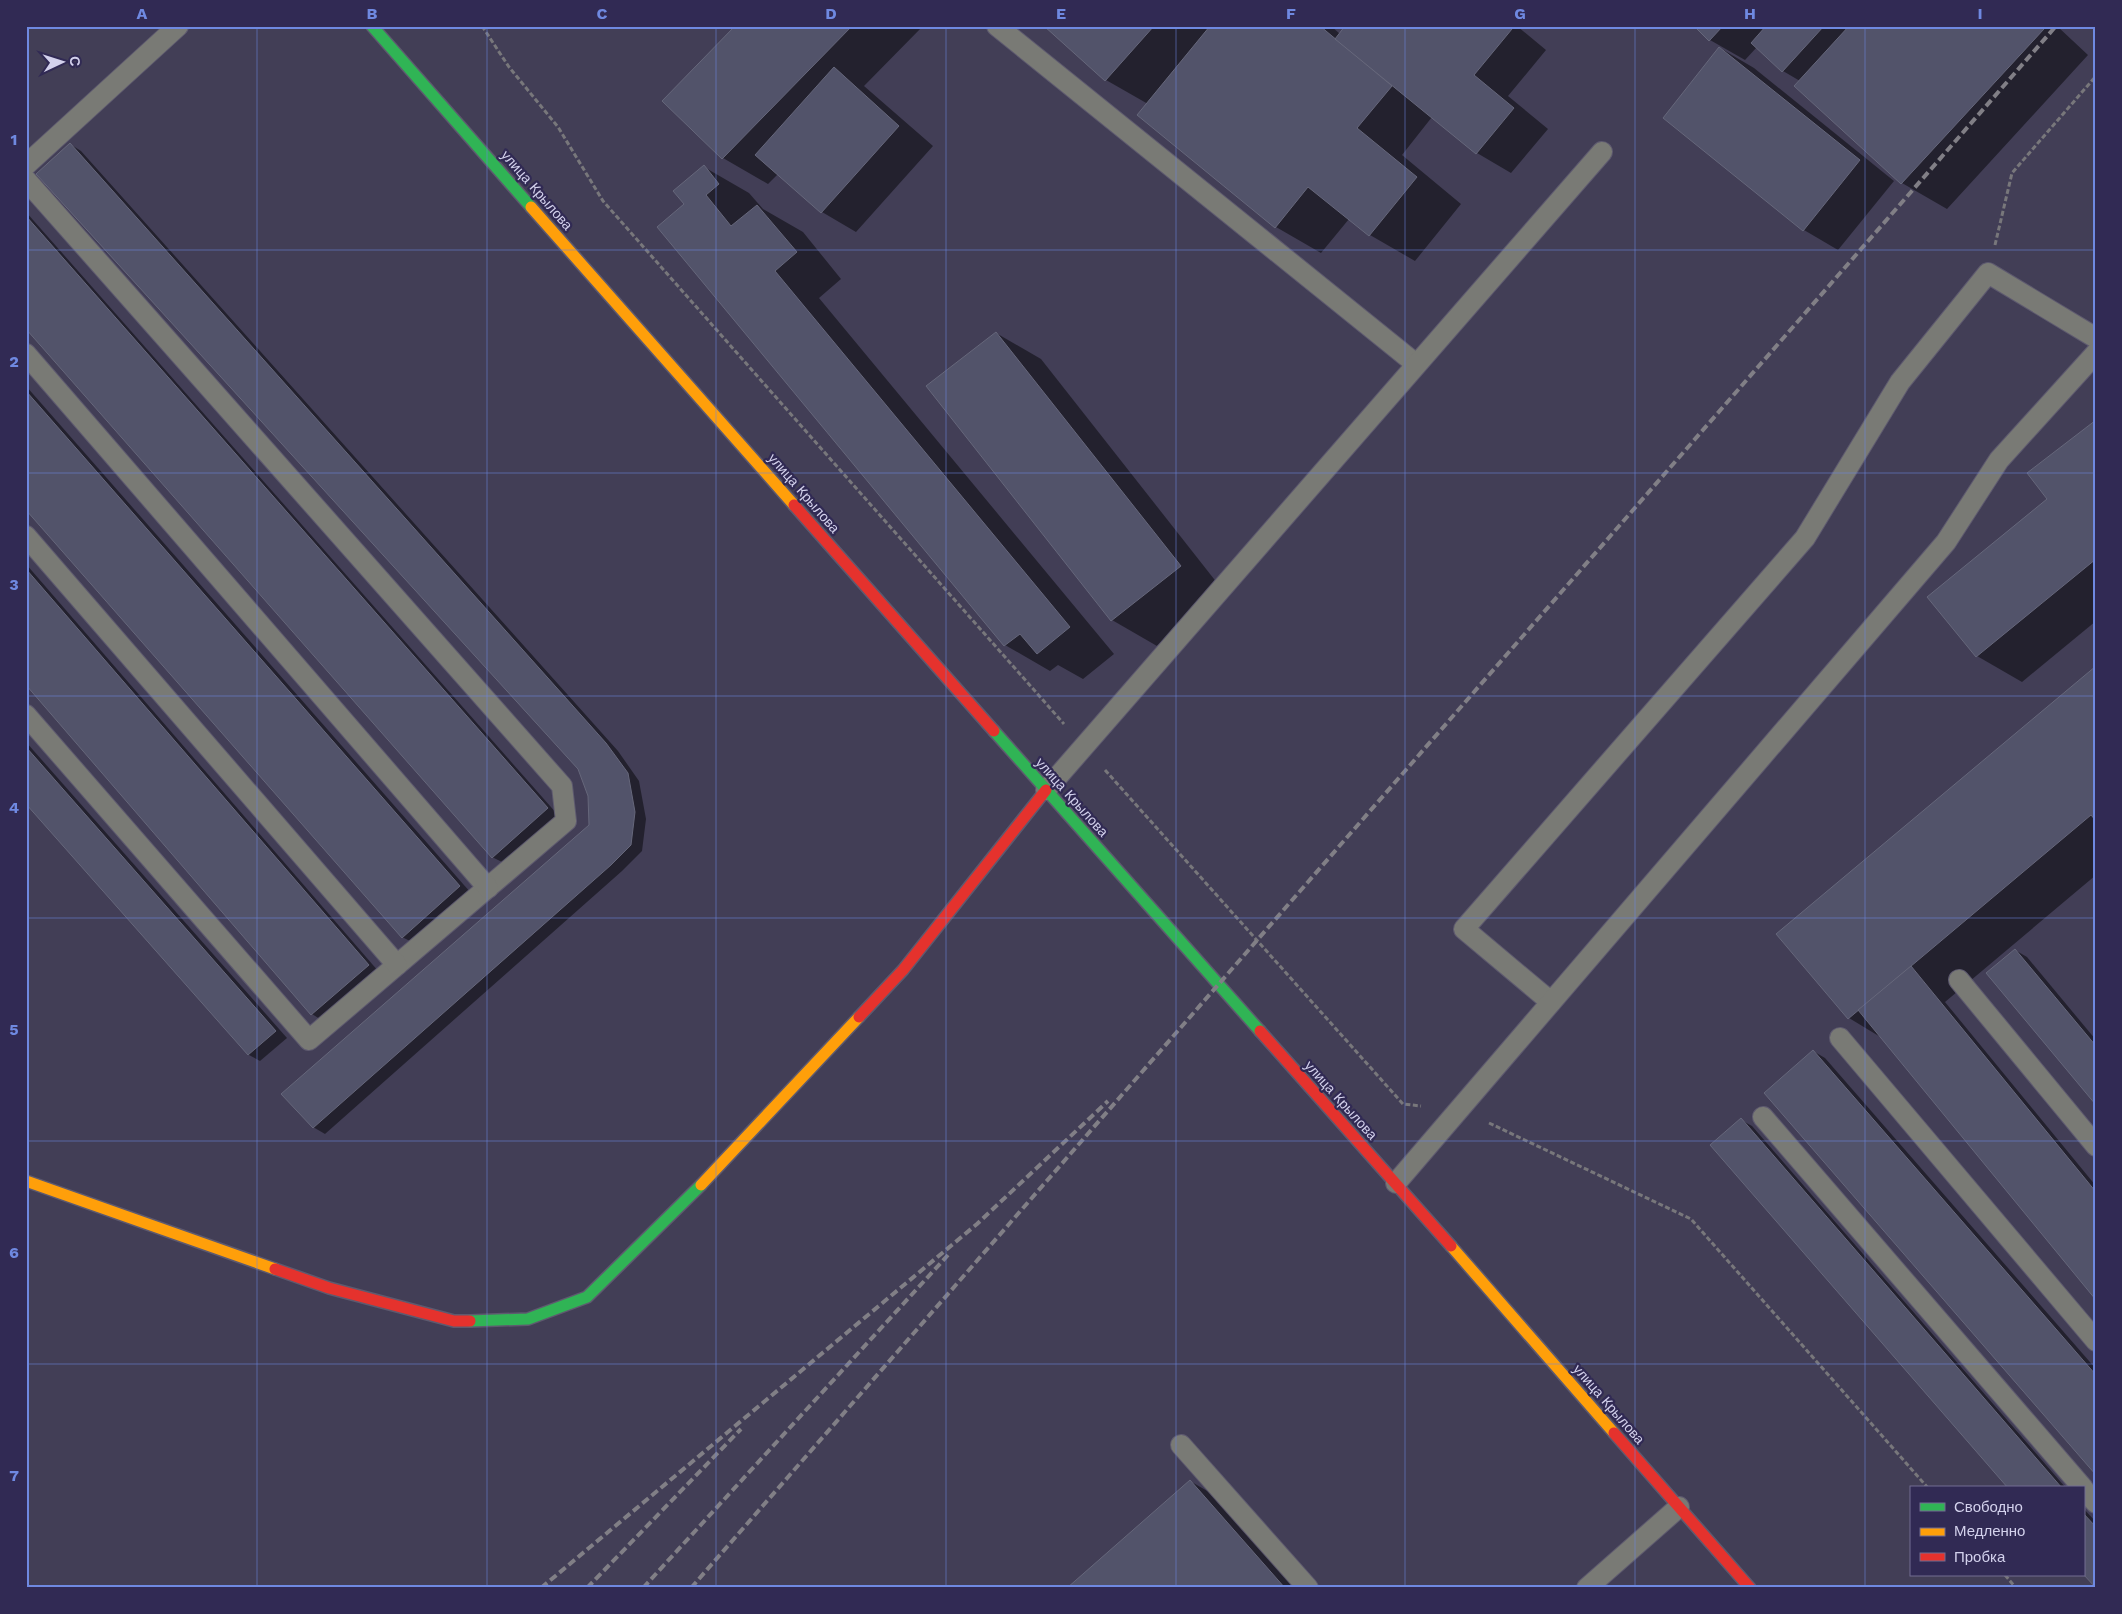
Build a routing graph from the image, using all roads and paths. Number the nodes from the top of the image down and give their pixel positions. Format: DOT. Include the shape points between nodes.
graph roads {
  1 [pos="178,26"];
  2 [pos="372,26"];
  3 [pos="482,26"];
  4 [pos="997,26"];
  5 [pos="2096,76"];
  6 [pos="1602,152"];
  7 [pos="26,165"];
  8 [pos="26,180"];
  9 [pos="1988,273"];
  10 [pos="2096,338"];
  11 [pos="2096,353"];
  12 [pos="26,354"];
  13 [pos="1416,364"];
  14 [pos="26,536"];
  15 [pos="26,715"];
  16 [pos="1084,747"];
  17 [pos="1046,790"];
  18 [pos="488,888"];
  19 [pos="397,965"];
  20 [pos="1959,980"];
  21 [pos="1552,1002"];
  22 [pos="1840,1038"];
  23 [pos="1460,1109"];
  24 [pos="1763,1117"];
  25 [pos="2096,1146"];
  26 [pos="26,1181"];
  27 [pos="1396,1183"];
  28 [pos="2096,1341"];
  29 [pos="1181,1445"];
  30 [pos="1926,1486"];
  31 [pos="2081,1486"];
  32 [pos="2084,1489"];
  33 [pos="2096,1503"];
  34 [pos="1679,1507"];
  35 [pos="2006,1576"];
  36 [pos="1308,1588"];
  37 [pos="1587,1588"];
  38 [pos="1750,1588"];
  39 [pos="2016,1588"];
  1 -- 7 [label="lane"];
  2 -- 17 [label="street, улица Крылова"];
  3 -- 16 [label="path" via="508,67 558,127 602,202"];
  4 -- 13 [label="lane"];
  5 -- 9 [label="path" via="2012,173"];
  6 -- 13 [label="lane"];
  8 -- 18 [label="lane" via="562,786 566,821"];
  9 -- 10 [label="lane"];
  9 -- 21 [label="lane" via="1900,382 1805,538 1464,929"];
  11 -- 21 [label="lane" via="1999,460 1946,542"];
  12 -- 18 [label="lane"];
  13 -- 16 [label="lane"];
  14 -- 19 [label="lane"];
  15 -- 19 [label="lane" via="309,1040"];
  16 -- 17 [label="lane"];
  16 -- 23 [label="path" via="1403,1104"];
  17 -- 26 [label="street" via="903,970 710,1176 587,1297 528,1319 454,1321 329,1288"];
  17 -- 27 [label="street, улица Крылова"];
  18 -- 19 [label="lane"];
  20 -- 25 [label="lane"];
  21 -- 23 [label="lane"];
  22 -- 28 [label="lane"];
  23 -- 27 [label="lane"];
  23 -- 30 [label="path" via="1691,1219"];
  24 -- 31 [label="lane"];
  27 -- 34 [label="street, улица Крылова"];
  29 -- 36 [label="lane"];
  32 -- 33 [label="lane"];
  34 -- 37 [label="lane"];
  34 -- 38 [label="street, улица Крылова"];
  35 -- 39 [label="path"];
}
